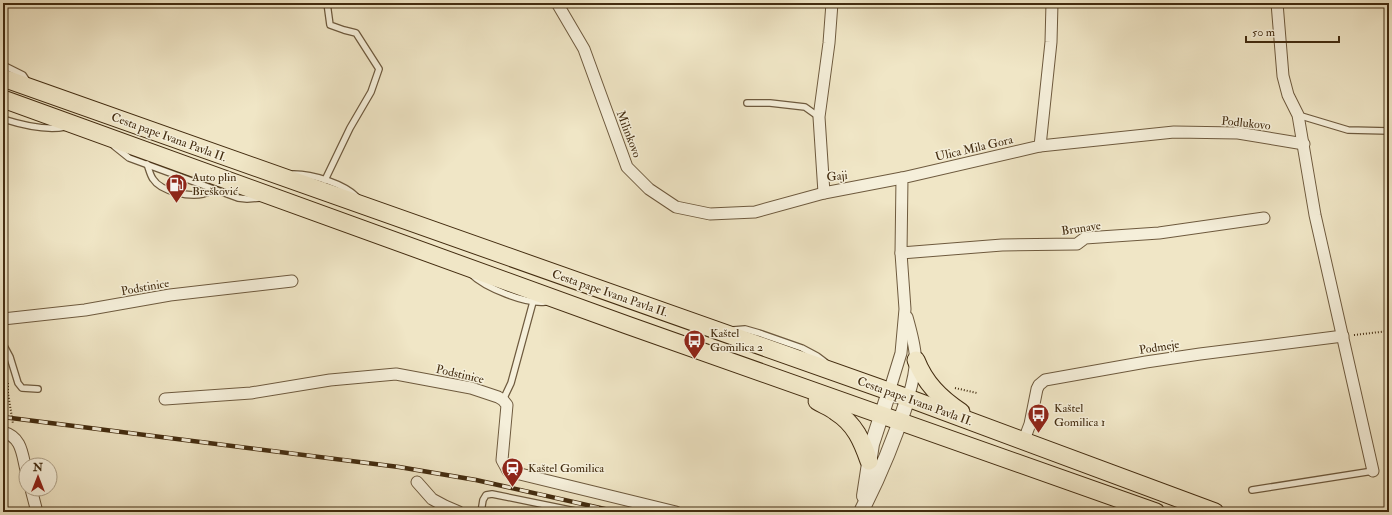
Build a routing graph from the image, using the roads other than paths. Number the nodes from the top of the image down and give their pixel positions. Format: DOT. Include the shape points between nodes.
graph roads {
  1 [pos="327,3"];
  2 [pos="557,3"];
  3 [pos="832,3"];
  4 [pos="1052,3"];
  5 [pos="1277,3"];
  6 [pos="3,65"];
  7 [pos="3,78"];
  8 [pos="32,88"];
  9 [pos="3,100"];
  10 [pos="747,103"];
  11 [pos="1298,115"];
  12 [pos="819,117"];
  13 [pos="3,119"];
  14 [pos="75,126"];
  15 [pos="1389,131"];
  16 [pos="106,137"];
  17 [pos="1304,144"];
  18 [pos="1040,146"];
  19 [pos="147,164"];
  20 [pos="272,174"];
  21 [pos="902,178"];
  22 [pos="325,180"];
  23 [pos="215,189"];
  24 [pos="824,193"];
  25 [pos="271,196"];
  26 [pos="369,208"];
  27 [pos="1264,218"];
  28 [pos="901,253"];
  29 [pos="464,266"];
  30 [pos="292,281"];
  31 [pos="559,300"];
  32 [pos="533,302"];
  33 [pos="905,309"];
  34 [pos="3,319"];
  35 [pos="1343,336"];
  36 [pos="3,344"];
  37 [pos="916,360"];
  38 [pos="804,388"];
  39 [pos="38,390"];
  40 [pos="889,392"];
  41 [pos="908,398"];
  42 [pos="165,399"];
  43 [pos="503,400"];
  44 [pos="881,415"];
  45 [pos="971,421"];
  46 [pos="900,422"];
  47 [pos="6,433"];
  48 [pos="1024,440"];
  49 [pos="22,457"];
  50 [pos="869,461"];
  51 [pos="1373,471"];
  52 [pos="416,482"];
  53 [pos="1252,490"];
  54 [pos="33,497"];
  55 [pos="862,510"];
  56 [pos="37,512"];
  57 [pos="459,512"];
  58 [pos="481,512"];
  59 [pos="580,512"];
  60 [pos="676,512"];
  61 [pos="1156,512"];
  62 [pos="1215,512"];
  1 -- 22 [label="lane" via="330,25 356,33 379,69 371,92"];
  2 -- 24 [label="street, Milinkovo" via="584,49 627,167 649,189 676,207 710,214 755,212"];
  3 -- 12 [label="street, Gaji"];
  4 -- 18 [label="street" via="1051,42"];
  5 -- 11 [label="street" via="1283,76 1288,95"];
  6 -- 8 [label="lane" via="23,75"];
  7 -- 8 [label="main road, Cesta pape Ivana Pavla II."];
  8 -- 20 [label="main road, Cesta pape Ivana Pavla II."];
  9 -- 14 [label="main road, Cesta pape Ivana Pavla II."];
  10 -- 12 [label="lane" via="805,107"];
  11 -- 15 [label="lane" via="1348,130"];
  11 -- 17 [label="street"];
  12 -- 24 [label="street, Gaji"];
  13 -- 14 [label="lane" via="57,129"];
  14 -- 16 [label="main road, Cesta pape Ivana Pavla II."];
  16 -- 19 [label="lane" via="129,158"];
  16 -- 25 [label="main road, Cesta pape Ivana Pavla II."];
  17 -- 18 [label="street, Podlukovo" via="1238,133 1174,132"];
  17 -- 35 [label="street" via="1315,215"];
  18 -- 21 [label="street, Ulica Mila Gora"];
  19 -- 23 [label="lane"];
  19 -- 23 [label="lane" via="153,179 159,185 175,192 204,194"];
  20 -- 22 [label="lane" via="307,174"];
  20 -- 26 [label="main road, Cesta pape Ivana Pavla II."];
  21 -- 24 [label="street, Gaji"];
  21 -- 28 [label="street"];
  22 -- 26 [label="lane" via="351,191"];
  23 -- 25 [label="lane" via="238,198"];
  25 -- 29 [label="main road, Cesta pape Ivana Pavla II."];
  26 -- 40 [label="main road, Cesta pape Ivana Pavla II."];
  27 -- 28 [label="street, Brunave" via="1159,233 1085,238 1077,244 1002,245"];
  28 -- 33 [label="street"];
  29 -- 31 [label="main road, Cesta pape Ivana Pavla II."];
  29 -- 32 [label="lane" via="486,286"];
  30 -- 34 [label="street, Podstinice" via="170,295 85,310"];
  31 -- 32 [label="lane"];
  31 -- 38 [label="main road, Cesta pape Ivana Pavla II."];
  32 -- 43 [label="lane" via="511,383"];
  33 -- 37 [label="street"];
  33 -- 40 [label="street" via="901,353"];
  35 -- 48 [label="street, Podmeje" via="1146,362 1046,380 1037,389"];
  35 -- 51 [label="street"];
  36 -- 39 [label="lane" via="18,383 22,388"];
  37 -- 41 [label="street" via="914,380"];
  37 -- 45 [label="main road" via="928,384"];
  38 -- 44 [label="main road, Cesta pape Ivana Pavla II."];
  38 -- 50 [label="main road" via="812,398 835,410 851,424 862,441"];
  40 -- 41 [label="main road, Cesta pape Ivana Pavla II."];
  40 -- 44 [label="street"];
  41 -- 45 [label="main road, Cesta pape Ivana Pavla II."];
  41 -- 46 [label="street"];
  42 -- 43 [label="street, Podstinice" via="251,393 330,380 396,374 471,388"];
  43 -- 60 [label="street" via="507,405 502,460 508,471"];
  44 -- 46 [label="main road, Cesta pape Ivana Pavla II."];
  44 -- 50 [label="street"];
  45 -- 48 [label="main road, Cesta pape Ivana Pavla II."];
  46 -- 55 [label="street" via="880,474"];
  46 -- 61 [label="main road, Cesta pape Ivana Pavla II."];
  47 -- 49 [label="street" via="18,441"];
  48 -- 62 [label="main road, Cesta pape Ivana Pavla II."];
  50 -- 55 [label="street"];
  51 -- 53 [label="lane"];
  52 -- 57 [label="street" via="432,499"];
  54 -- 56 [label="street"];
  58 -- 59 [label="lane" via="486,495 492,494"];
}
